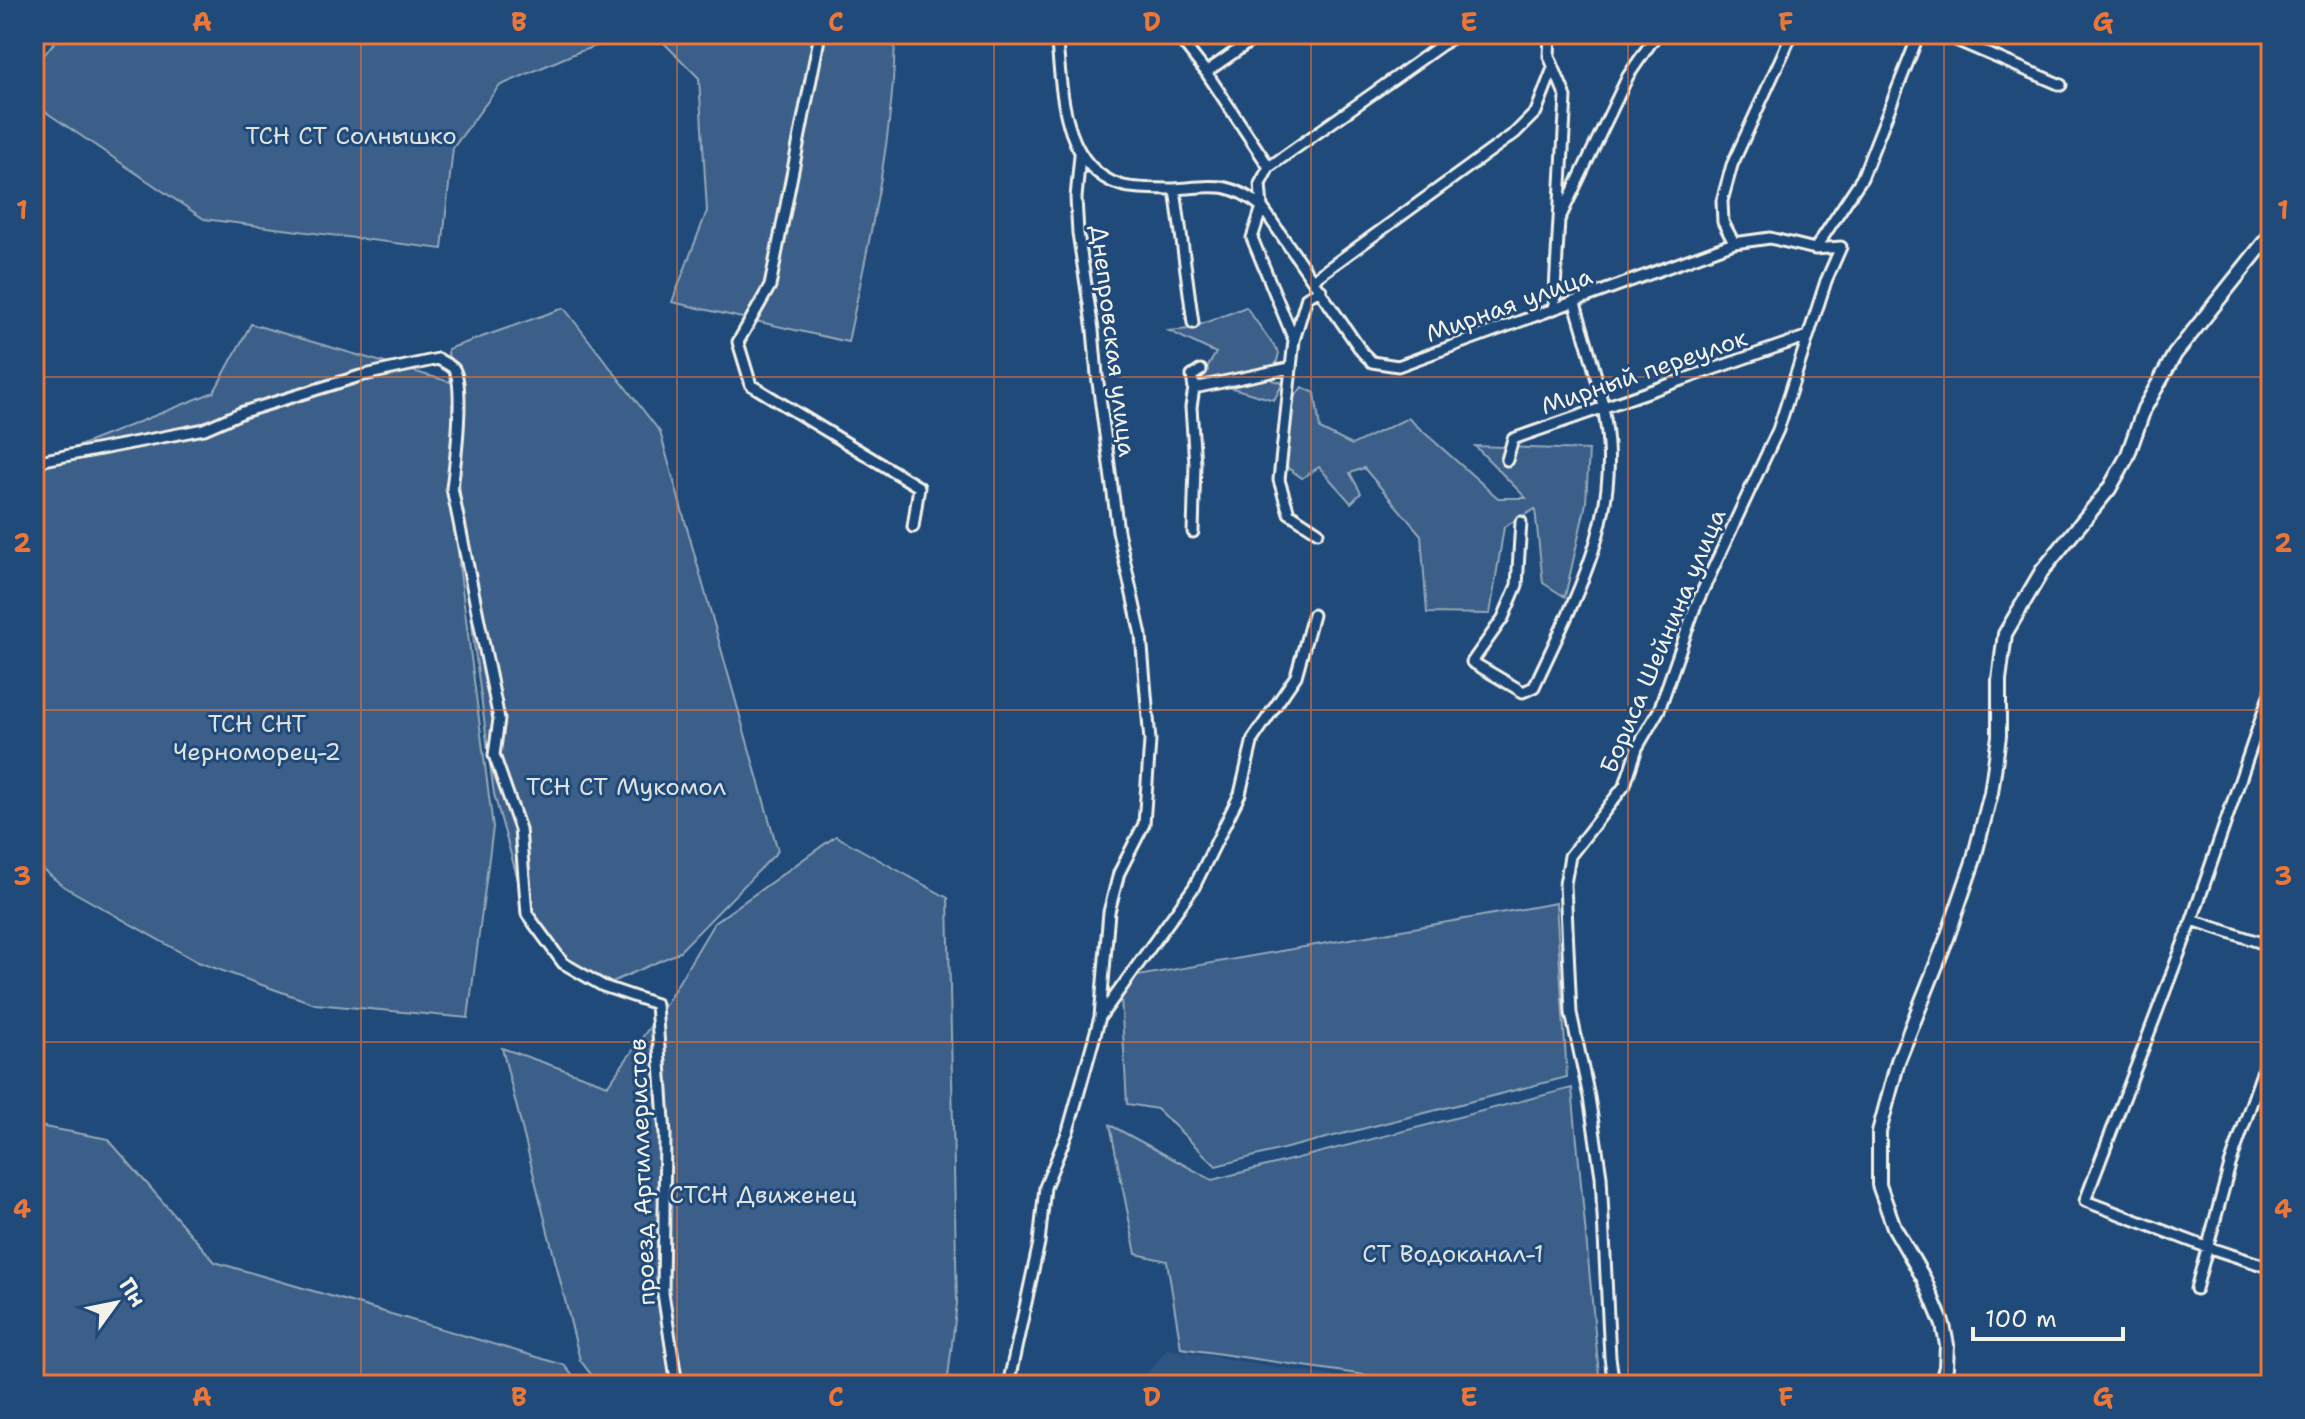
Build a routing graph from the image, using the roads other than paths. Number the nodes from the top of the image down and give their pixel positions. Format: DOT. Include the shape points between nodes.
graph roads {
  1 [pos="820,34"];
  2 [pos="1056,34"];
  3 [pos="1176,34"];
  4 [pos="1261,34"];
  5 [pos="1457,34"];
  6 [pos="1550,34"];
  7 [pos="1657,34"];
  8 [pos="1792,34"];
  9 [pos="1919,34"];
  10 [pos="1942,34"];
  11 [pos="1553,68"];
  12 [pos="1206,72"];
  13 [pos="2061,85"];
  14 [pos="1080,155"];
  15 [pos="1269,167"];
  16 [pos="1175,189"];
  17 [pos="1262,207"];
  18 [pos="1558,222"];
  19 [pos="2271,234"];
  20 [pos="1734,243"];
  21 [pos="1841,247"];
  22 [pos="1815,249"];
  23 [pos="1314,279"];
  24 [pos="1321,290"];
  25 [pos="1575,303"];
  26 [pos="1554,307"];
  27 [pos="1193,323"];
  28 [pos="1808,336"];
  29 [pos="1294,340"];
  30 [pos="1290,368"];
  31 [pos="1201,370"];
  32 [pos="1194,388"];
  33 [pos="1603,408"];
  34 [pos="1507,460"];
  35 [pos="34,462"];
  36 [pos="1521,522"];
  37 [pos="913,527"];
  38 [pos="1193,532"];
  39 [pos="1318,532"];
  40 [pos="1313,615"];
  41 [pos="2271,690"];
  42 [pos="2192,920"];
  43 [pos="2271,946"];
  44 [pos="1100,1017"];
  45 [pos="2271,1047"];
  46 [pos="2208,1247"];
  47 [pos="2271,1268"];
  48 [pos="2196,1289"];
  49 [pos="677,1385"];
  50 [pos="1008,1385"];
  51 [pos="1614,1385"];
  52 [pos="1941,1385"];
  1 -- 37 [label="street" via="770,286 738,342 751,385 919,487"];
  2 -- 14 [label="street, Днепровская улица" via="1068,121"];
  3 -- 12 [label="street"];
  4 -- 12 [label="street"];
  5 -- 15 [label="street"];
  6 -- 11 [label="street"];
  7 -- 18 [label="street" via="1628,76"];
  8 -- 20 [label="street" via="1732,165 1722,201 1723,222"];
  9 -- 22 [label="street" via="1862,178"];
  10 -- 13 [label="street"];
  11 -- 18 [label="street" via="1566,97"];
  11 -- 23 [label="street" via="1536,112 1515,133"];
  12 -- 15 [label="street"];
  14 -- 16 [label="street" via="1121,185"];
  14 -- 44 [label="street, Днепровская улица" via="1078,233 1118,531 1141,635 1150,741 1144,824 1119,873 1109,912"];
  15 -- 17 [label="street" via="1260,184"];
  16 -- 17 [label="street" via="1232,188"];
  16 -- 27 [label="street"];
  17 -- 23 [label="street, Мирная улица"];
  17 -- 29 [label="street" via="1252,238"];
  18 -- 26 [label="street"];
  19 -- 52 [label="main road" via="2175,354 2109,489 2042,571 2005,634 1991,793 1973,862 1898,1061 1879,1132 1879,1185 1943,1325 1947,1345"];
  20 -- 22 [label="street, Мирная улица" via="1770,238"];
  20 -- 25 [label="street, Мирная улица"];
  21 -- 22 [label="street, Мирная улица"];
  21 -- 28 [label="street, Бориса Шейнина улица"];
  23 -- 24 [label="street, Мирная улица"];
  24 -- 26 [label="street, Мирная улица" via="1372,362 1398,366"];
  24 -- 29 [label="street" via="1307,297"];
  25 -- 26 [label="street, Мирная улица"];
  25 -- 33 [label="street"];
  28 -- 33 [label="street, Мирный переулок"];
  28 -- 51 [label="street, Бориса Шейнина улица" via="1778,430 1695,607 1659,710 1637,748 1625,785 1570,856 1565,884 1571,1013 1601,1176"];
  29 -- 30 [label="street"];
  30 -- 32 [label="street"];
  30 -- 39 [label="street" via="1279,480 1289,513"];
  31 -- 32 [label="street" via="1192,376"];
  32 -- 38 [label="street"];
  33 -- 34 [label="street, Мирный переулок" via="1513,439"];
  33 -- 36 [label="street" via="1609,447 1597,544 1534,687 1523,692 1472,662 1503,618 1517,585"];
  35 -- 49 [label="street, проезд Артиллеристов" via="204,429 360,376 438,359 453,368 458,380 452,488 499,719 494,755 520,829 527,914 563,963 603,986 656,1004 665,1135 663,1293"];
  40 -- 44 [label="street" via="1296,676 1253,739 1240,794 1194,887"];
  41 -- 42 [label="street"];
  42 -- 43 [label="street"];
  42 -- 46 [label="street" via="2085,1201"];
  44 -- 50 [label="street" via="1068,1131 1045,1187 1039,1243"];
  45 -- 46 [label="street"];
  46 -- 47 [label="street"];
  46 -- 48 [label="street"];
}
